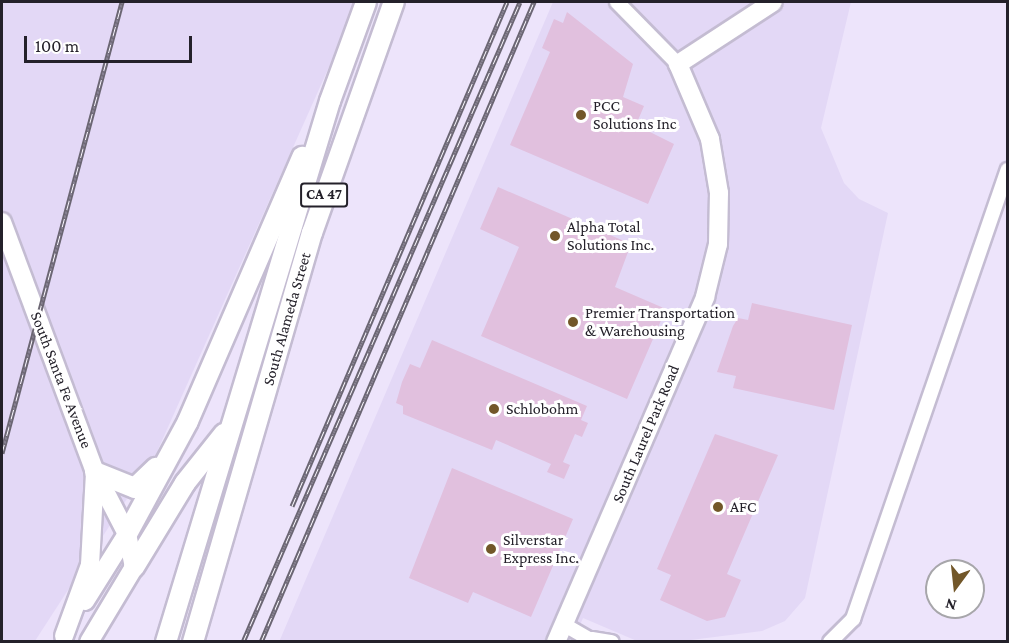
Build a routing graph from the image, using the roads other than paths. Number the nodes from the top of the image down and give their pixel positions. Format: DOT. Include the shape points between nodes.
graph roads {
  1 [pos="366,2"];
  2 [pos="394,2"];
  3 [pos="617,2"];
  4 [pos="773,2"];
  5 [pos="678,64"];
  6 [pos="330,101"];
  7 [pos="1008,170"];
  8 [pos="2,222"];
  9 [pos="266,392"];
  10 [pos="188,421"];
  11 [pos="230,427"];
  12 [pos="96,472"];
  13 [pos="127,534"];
  14 [pos="134,567"];
  15 [pos="563,624"];
  16 [pos="62,639"];
  17 [pos="593,640"];
  18 [pos="88,642"];
  19 [pos="166,642"];
  20 [pos="193,642"];
  21 [pos="556,642"];
  22 [pos="612,642"];
  23 [pos="830,642"];
  1 -- 6 [label="main road, South Alameda Street / CA 47"];
  2 -- 9 [label="main road, South Alameda Street / CA 47" via="348,123"];
  3 -- 5 [label="street, South Laurel Park Road"];
  4 -- 5 [label="main road"];
  5 -- 15 [label="main road, South Laurel Park Road" via="710,139 719,193 718,244 705,297"];
  6 -- 10 [label="main road" via="268,230"];
  6 -- 11 [label="main road, South Alameda Street / CA 47"];
  7 -- 23 [label="street" via="853,619"];
  8 -- 12 [label="main road, South Santa Fe Avenue"];
  9 -- 11 [label="main road"];
  9 -- 20 [label="main road, South Alameda Street / CA 47"];
  10 -- 12 [label="main road" via="143,484 127,488"];
  10 -- 13 [label="main road"];
  11 -- 14 [label="main road" via="185,483"];
  11 -- 19 [label="main road, South Alameda Street / CA 47"];
  12 -- 13 [label="main road, South Santa Fe Avenue"];
  12 -- 16 [label="main road" via="90,565"];
  13 -- 14 [label="main road, South Santa Fe Avenue"];
  13 -- 16 [label="main road"];
  14 -- 18 [label="main road"];
  15 -- 17 [label="street"];
  15 -- 21 [label="main road, South Laurel Park Road"];
  17 -- 22 [label="street"];
}
